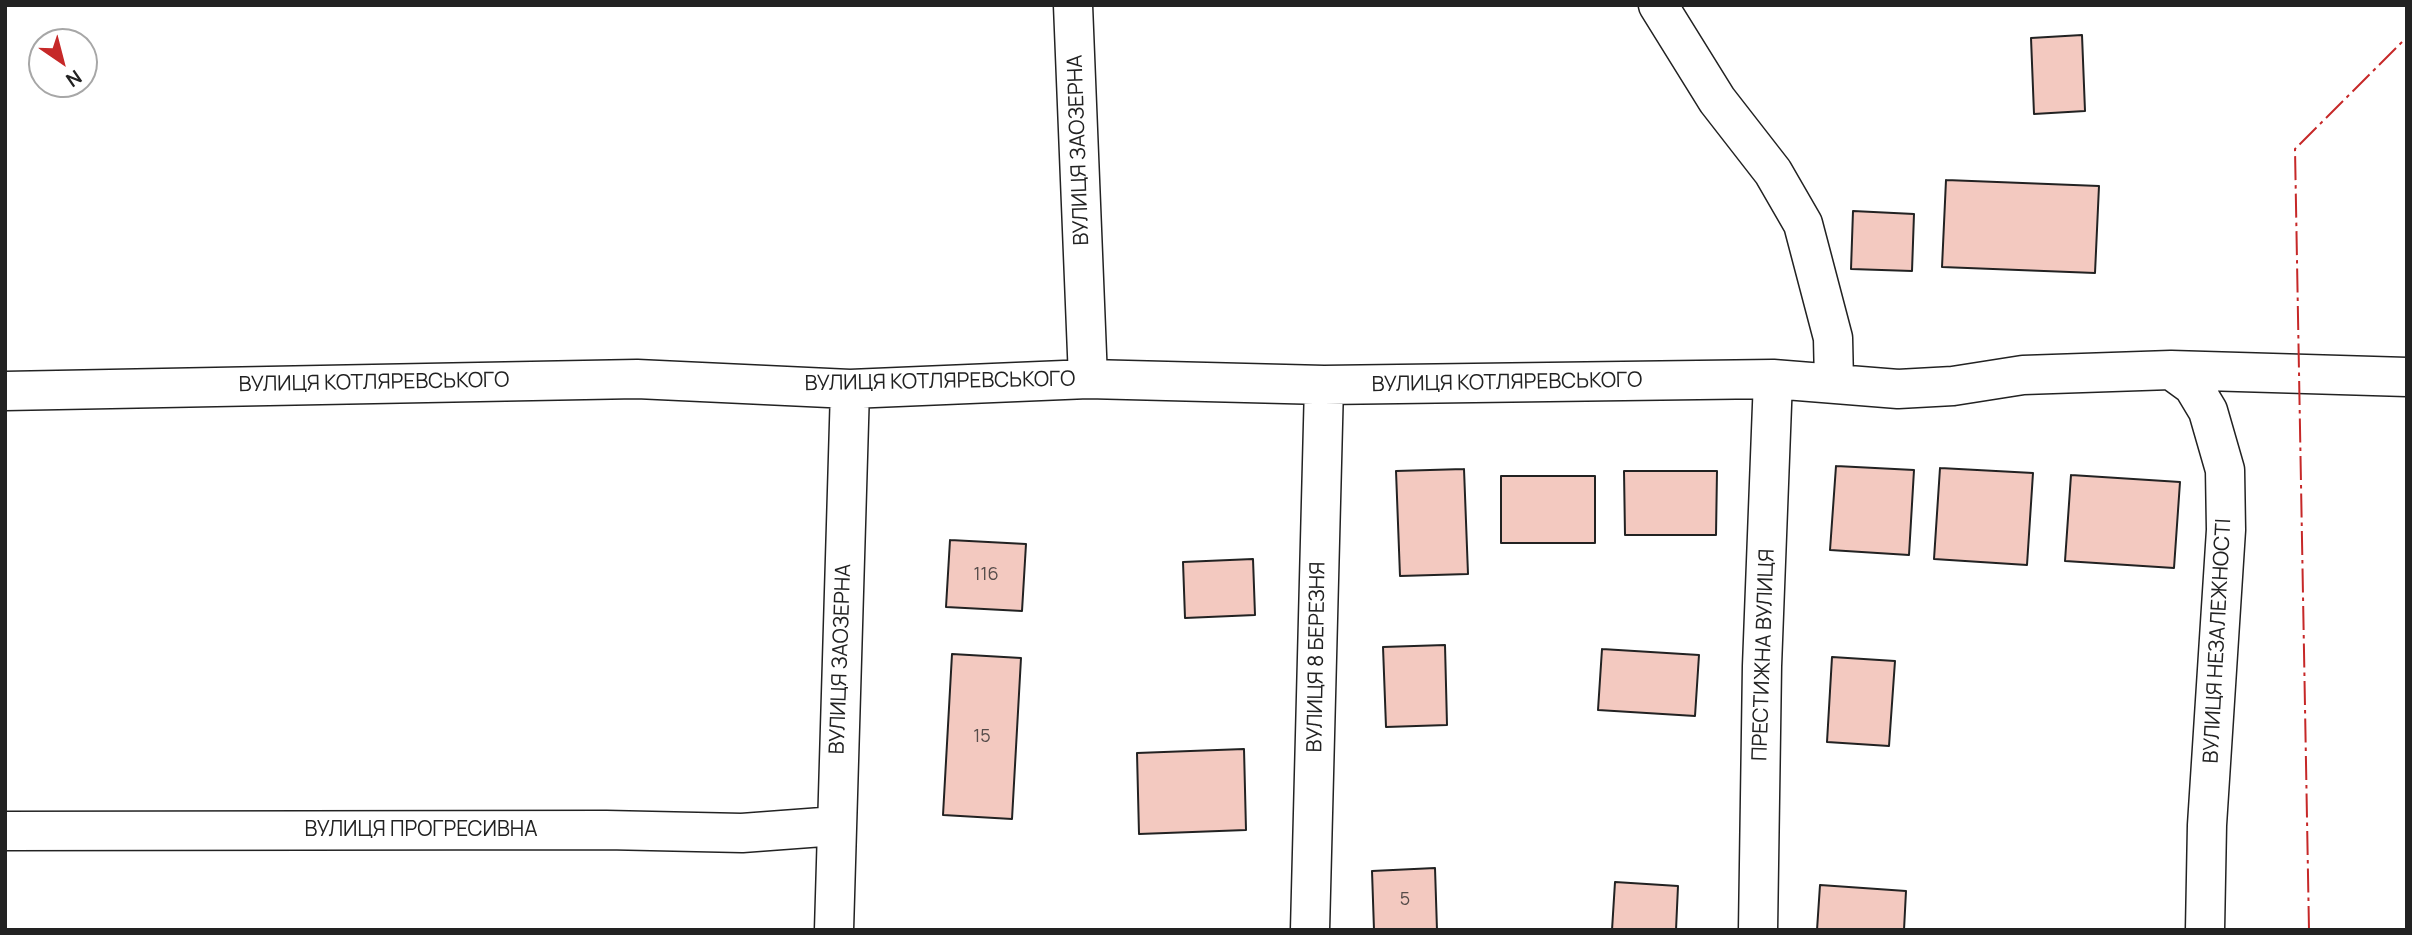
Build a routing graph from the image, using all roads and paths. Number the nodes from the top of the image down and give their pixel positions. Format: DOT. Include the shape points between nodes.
graph roads {
  1 [pos="1073,5"];
  2 [pos="1658,5"];
  3 [pos="2171,370"];
  4 [pos="2407,377"];
  5 [pos="1088,379"];
  6 [pos="1773,379"];
  7 [pos="1833,382"];
  8 [pos="1324,385"];
  9 [pos="850,389"];
  10 [pos="5,391"];
  11 [pos="836,826"];
  12 [pos="5,831"];
  13 [pos="834,930"];
  14 [pos="1310,930"];
  15 [pos="1758,930"];
  16 [pos="2205,930"];
  1 -- 5 [label="street, ВУЛИЦЯ ЗАОЗЕРНА"];
  2 -- 7 [label="street" via="1717,100 1773,172 1804,224 1833,338"];
  3 -- 4 [label="street"];
  3 -- 7 [label="street" via="2024,375 1898,389"];
  3 -- 16 [label="street, ВУЛИЦЯ НЕЗАЛЕЖНОСТІ" via="2193,386 2208,411 2225,470 2226,530 2207,825"];
  5 -- 8 [label="street, ВУЛИЦЯ КОТЛЯРЕВСЬКОГО"];
  5 -- 9 [label="street, ВУЛИЦЯ КОТЛЯРЕВСЬКОГО"];
  6 -- 7 [label="street, ВУЛИЦЯ КОТЛЯРЕВСЬКОГО"];
  6 -- 8 [label="street, ВУЛИЦЯ КОТЛЯРЕВСЬКОГО"];
  6 -- 15 [label="street, ПРЕСТИЖНА ВУЛИЦЯ"];
  8 -- 14 [label="street, ВУЛИЦЯ 8 БЕРЕЗНЯ"];
  9 -- 10 [label="street, ВУЛИЦЯ КОТЛЯРЕВСЬКОГО" via="637,379"];
  9 -- 11 [label="street, ВУЛИЦЯ ЗАОЗЕРНА"];
  11 -- 12 [label="street, ВУЛИЦЯ ПРОГРЕСИВНА" via="742,833"];
  11 -- 13 [label="street, ВУЛИЦЯ ЗАОЗЕРНА"];
}
